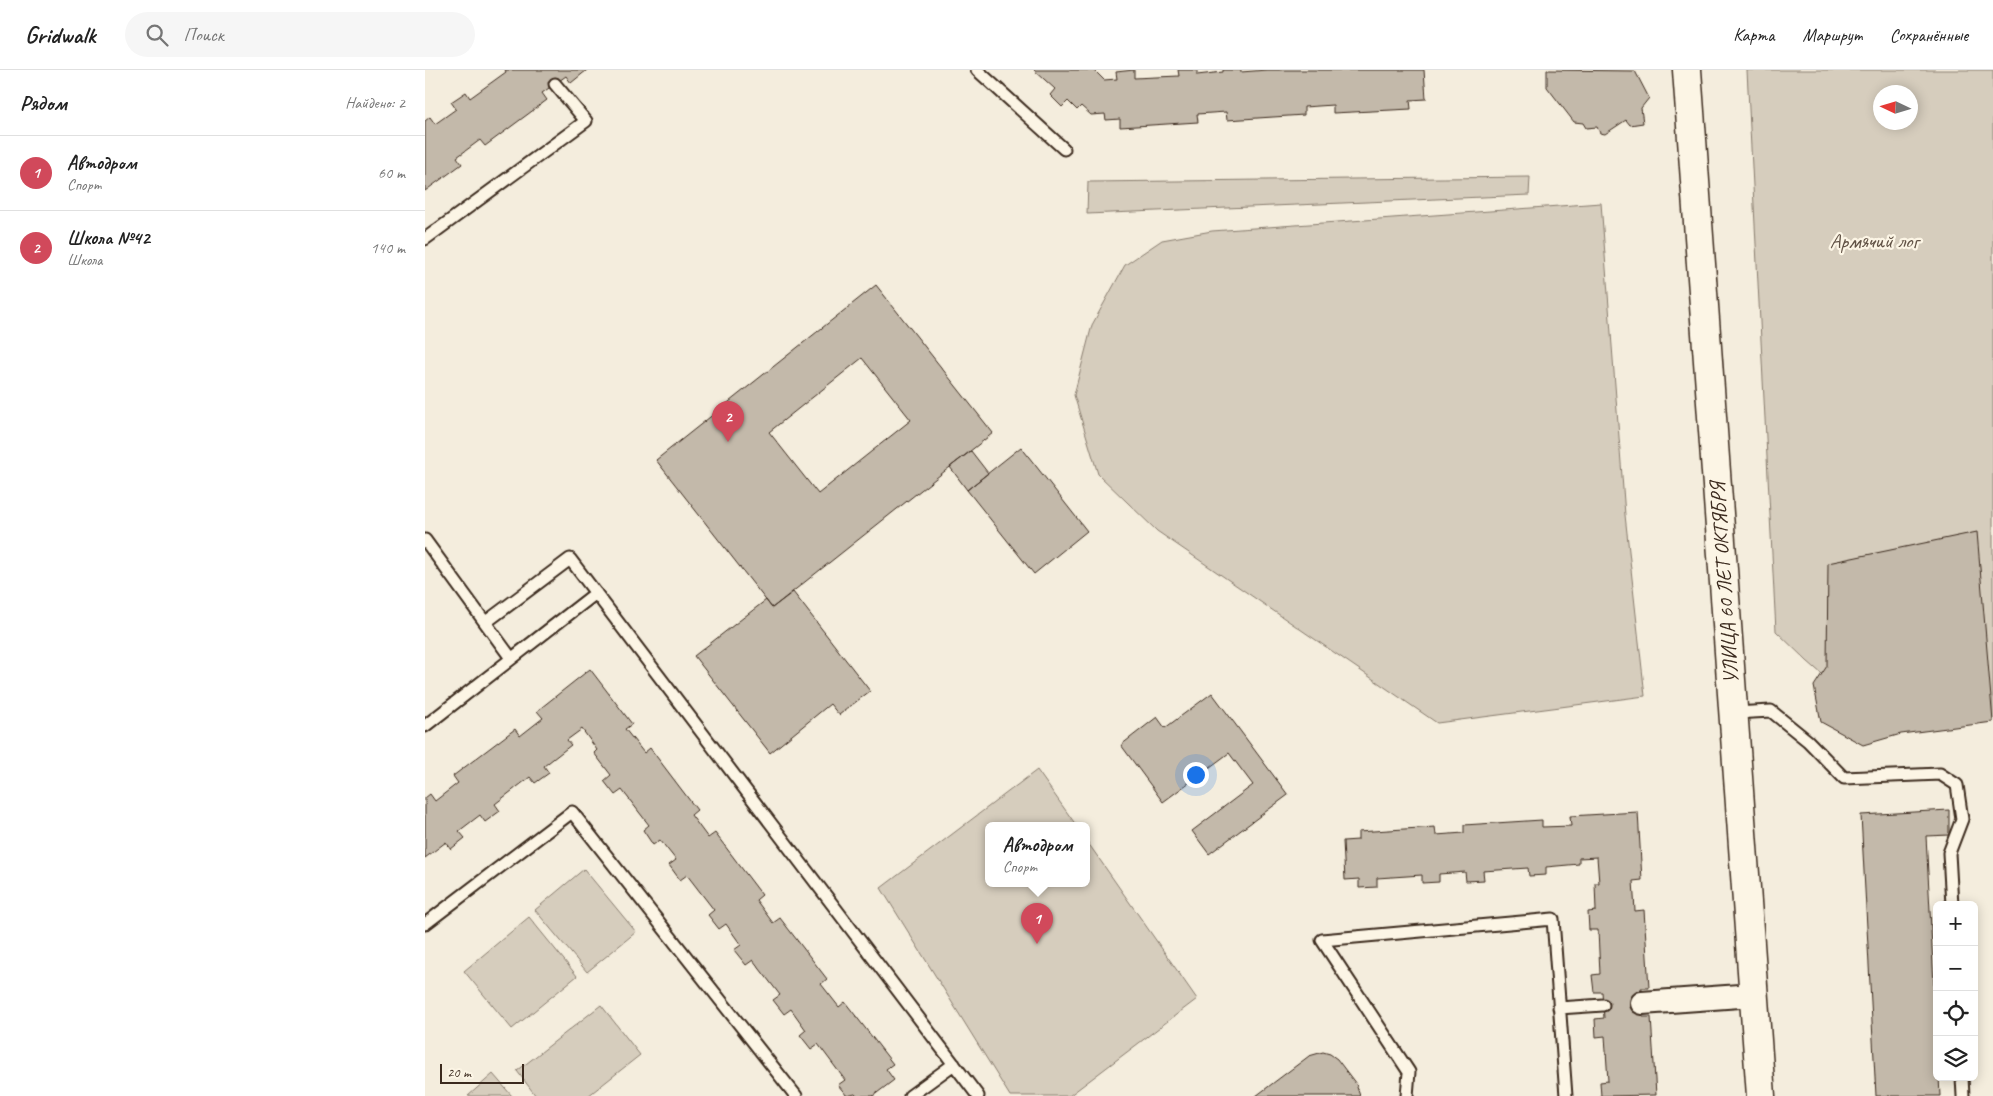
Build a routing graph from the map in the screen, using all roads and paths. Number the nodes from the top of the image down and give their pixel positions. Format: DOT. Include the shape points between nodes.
graph roads {
  1 [pos="977,70"];
  2 [pos="1687,70"];
  3 [pos="555,84"];
  4 [pos="1064,149"];
  5 [pos="425,239"];
  6 [pos="425,540"];
  7 [pos="596,594"];
  8 [pos="486,622"];
  9 [pos="511,658"];
  10 [pos="1734,713"];
  11 [pos="425,726"];
  12 [pos="1952,901"];
  13 [pos="425,924"];
  14 [pos="1754,995"];
  15 [pos="1642,1003"];
  16 [pos="1603,1005"];
  17 [pos="1559,1008"];
  18 [pos="954,1064"];
  19 [pos="1961,1081"];
  20 [pos="796,1096"];
  21 [pos="910,1096"];
  22 [pos="979,1096"];
  23 [pos="1407,1096"];
  24 [pos="1566,1096"];
  25 [pos="1761,1096"];
  26 [pos="1963,1096"];
  1 -- 4 [label="lane"];
  2 -- 10 [label="street, УЛИЦА 60 ЛЕТ ОКТЯБРЯ"];
  3 -- 5 [label="lane" via="586,121"];
  6 -- 8 [label="lane"];
  7 -- 8 [label="lane" via="570,559"];
  7 -- 9 [label="lane"];
  7 -- 18 [label="lane"];
  8 -- 9 [label="lane"];
  9 -- 11 [label="lane"];
  10 -- 12 [label="lane" via="1771,711 1808,741 1844,778 1940,774 1957,785 1962,819 1949,853"];
  10 -- 14 [label="street, УЛИЦА 60 ЛЕТ ОКТЯБРЯ"];
  13 -- 20 [label="lane" via="571,812"];
  14 -- 15 [label="street"];
  14 -- 25 [label="street, УЛИЦА 60 ЛЕТ ОКТЯБРЯ"];
  16 -- 17 [label="lane"];
  17 -- 23 [label="lane" via="1553,919 1322,940 1409,1072"];
  17 -- 24 [label="lane"];
  18 -- 21 [label="lane"];
  18 -- 22 [label="lane"];
  19 -- 26 [label="lane"];
}
